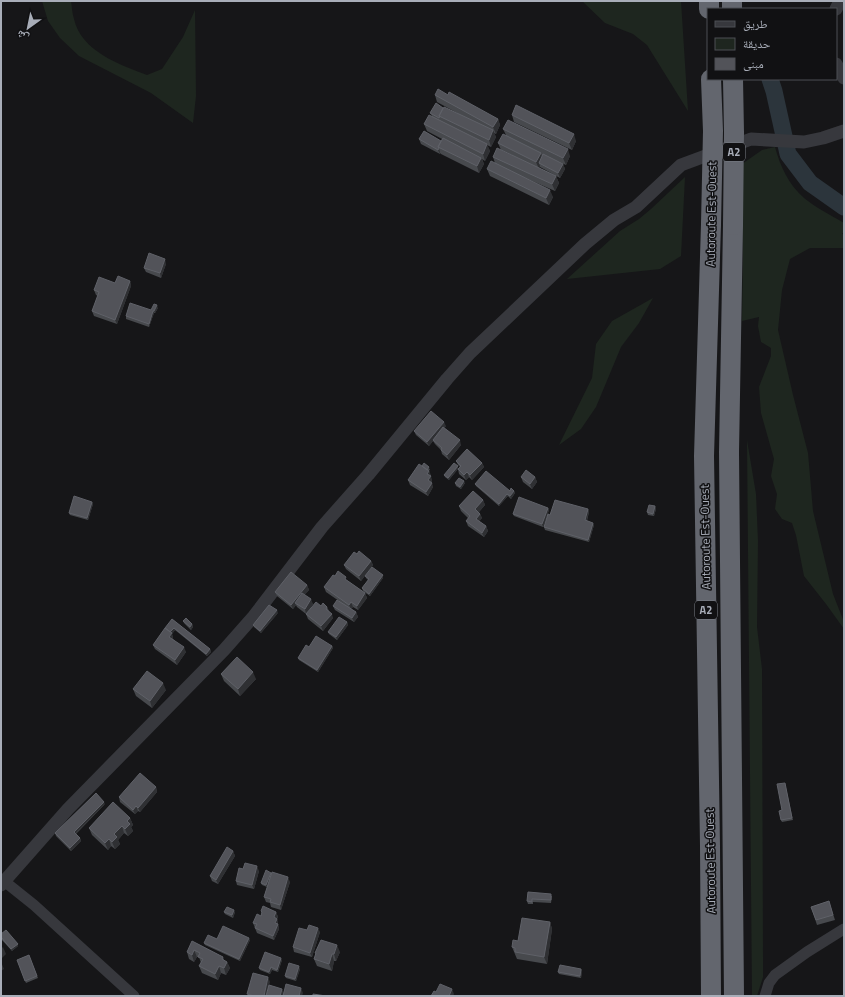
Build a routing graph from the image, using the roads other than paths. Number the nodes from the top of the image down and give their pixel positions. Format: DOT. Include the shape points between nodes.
graph roads {
  1 [pos="837,66"];
  2 [pos="844,78"];
  3 [pos="711,80"];
  4 [pos="733,80"];
  5 [pos="844,130"];
  6 [pos="2,883"];
  7 [pos="844,929"];
  8 [pos="134,996"];
  9 [pos="712,996"];
  10 [pos="734,996"];
  11 [pos="765,996"];
  1 -- 2 [label="street"];
  3 -- 9 [label="highway, Autoroute Est-Ouest / A2, bridge" via="713,131 704,456"];
  4 -- 10 [label="highway, Autoroute Est-Ouest / A2, bridge" via="734,224 729,452"];
  5 -- 6 [label="street" via="804,142 751,139 681,165 636,207 614,220 585,244 470,353 322,527 254,616 224,650 68,810"];
  6 -- 8 [label="street" via="34,905"];
  7 -- 11 [label="street" via="775,975"];
}
